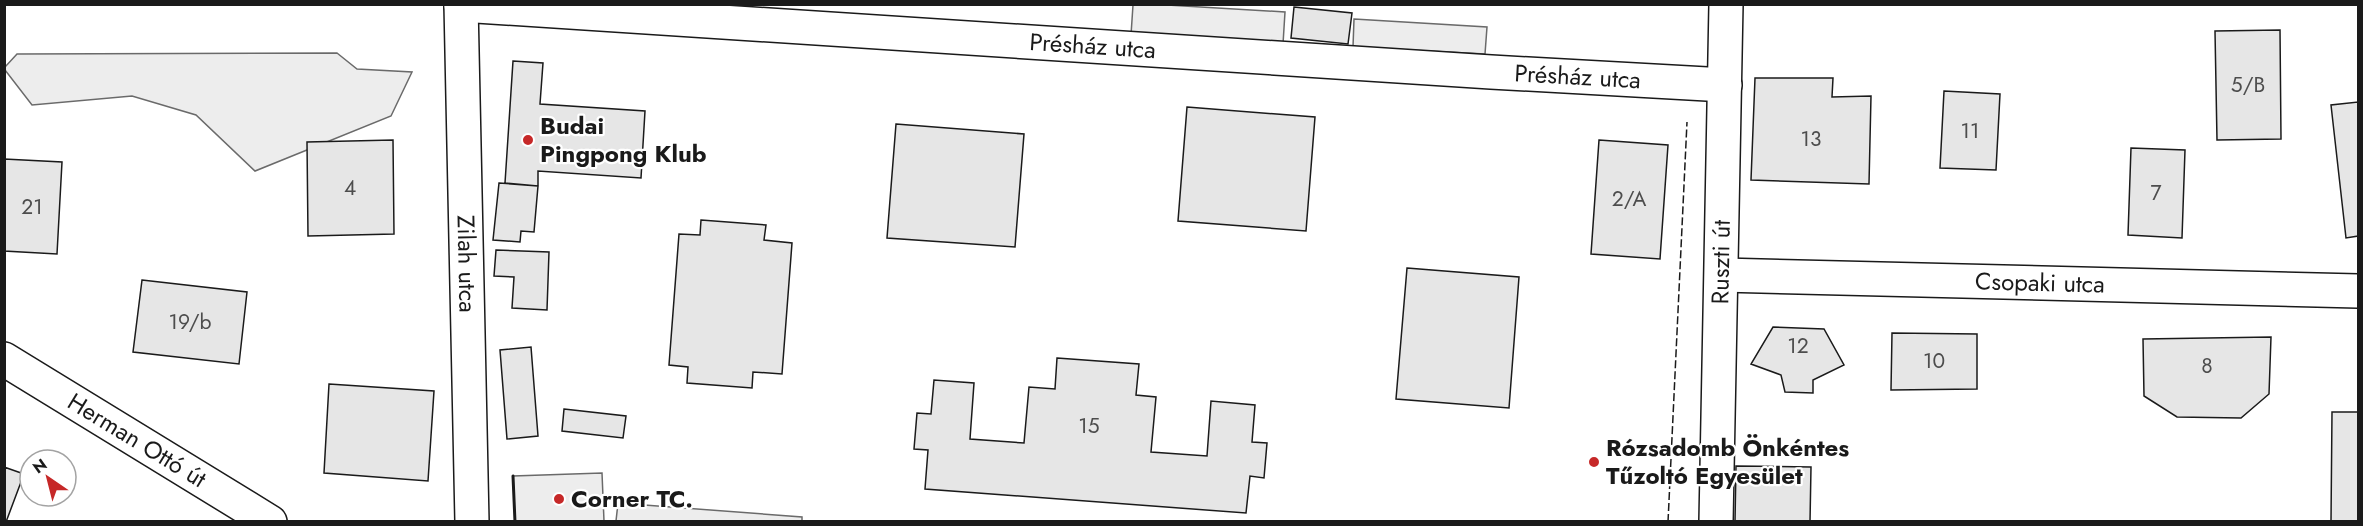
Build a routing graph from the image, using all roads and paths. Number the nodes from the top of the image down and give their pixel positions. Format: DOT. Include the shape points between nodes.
graph roads {
  1 [pos="1726,4"];
  2 [pos="461,5"];
  3 [pos="1725,85"];
  4 [pos="1722,275"];
  5 [pos="2358,291"];
  6 [pos="4,359"];
  7 [pos="270,522"];
  8 [pos="472,522"];
  9 [pos="1716,522"];
  1 -- 3 [label="street, Ruszti út"];
  2 -- 3 [label="street, Présház utca"];
  2 -- 8 [label="street, Zilah utca"];
  3 -- 4 [label="street, Ruszti út"];
  4 -- 5 [label="street, Csopaki utca"];
  4 -- 9 [label="street, Ruszti út"];
  6 -- 7 [label="street, Herman Ottó út"];
}
